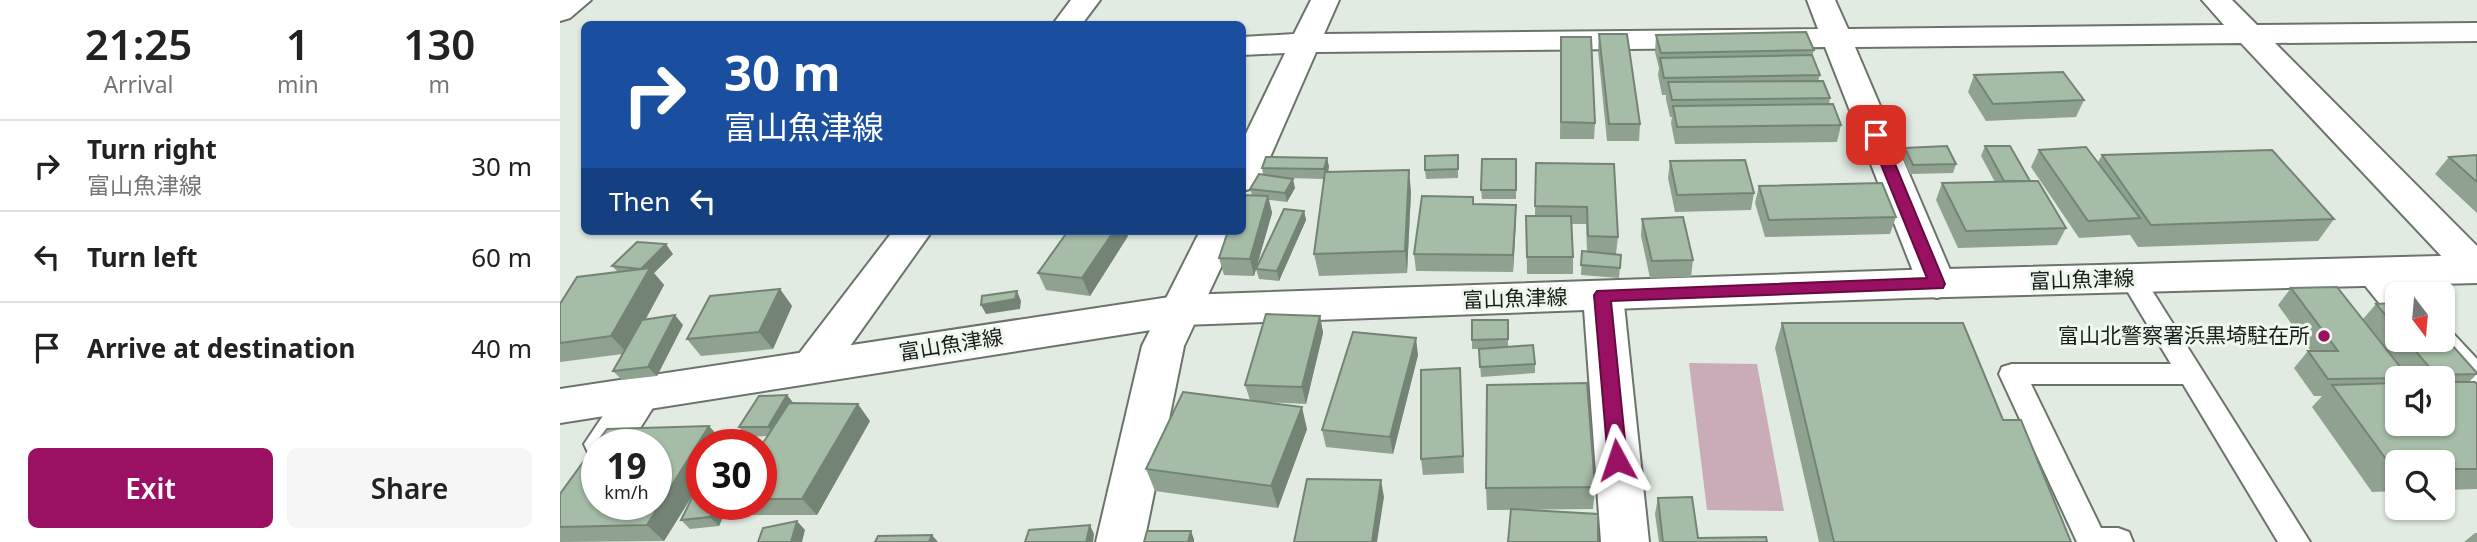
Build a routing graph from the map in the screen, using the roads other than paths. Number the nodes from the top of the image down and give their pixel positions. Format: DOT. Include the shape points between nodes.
graph roads {
  1 [pos="577,0"];
  2 [pos="1086,0"];
  3 [pos="1325,0"];
  4 [pos="1821,0"];
  5 [pos="2216,0"];
  6 [pos="560,12"];
  7 [pos="1069,21"];
  8 [pos="2477,32"];
  9 [pos="2251,34"];
  10 [pos="1835,36"];
  11 [pos="1305,43"];
  12 [pos="1246,46"];
  13 [pos="1246,171"];
  14 [pos="910,235"];
  15 [pos="1217,235"];
  16 [pos="2477,269"];
  17 [pos="2132,279"];
  18 [pos="2407,282"];
  19 [pos="1937,284"];
  20 [pos="2385,286"];
  21 [pos="1602,295"];
  22 [pos="1183,310"];
  23 [pos="2445,352"];
  24 [pos="813,366"];
  25 [pos="2191,374"];
  26 [pos="2477,386"];
  27 [pos="642,392"];
  28 [pos="560,407"];
  29 [pos="617,429"];
  30 [pos="1120,542"];
  31 [pos="1625,542"];
  32 [pos="2118,542"];
  33 [pos="2295,542"];
  1 -- 6 [label="street"];
  2 -- 7 [label="street"];
  3 -- 11 [label="street"];
  4 -- 10 [label="street"];
  5 -- 9 [label="street"];
  8 -- 9 [label="street"];
  9 -- 10 [label="street"];
  9 -- 16 [label="street"];
  10 -- 11 [label="street"];
  10 -- 19 [label="street"];
  11 -- 12 [label="street"];
  11 -- 13 [label="street"];
  14 -- 24 [label="street"];
  15 -- 22 [label="street"];
  16 -- 18 [label="street, 富山魚津線"];
  17 -- 19 [label="street, 富山魚津線"];
  17 -- 20 [label="street, 富山魚津線"];
  17 -- 25 [label="lane"];
  19 -- 21 [label="street, 富山魚津線"];
  21 -- 22 [label="street, 富山魚津線"];
  21 -- 31 [label="street"];
  22 -- 24 [label="street, 富山魚津線"];
  22 -- 30 [label="street" via="1163,346"];
  23 -- 26 [label="street"];
  24 -- 27 [label="street, 富山魚津線"];
  25 -- 32 [label="lane" via="2012,374 2092,542"];
  25 -- 33 [label="lane"];
  27 -- 28 [label="street, 富山魚津線"];
  27 -- 29 [label="street"];
}
